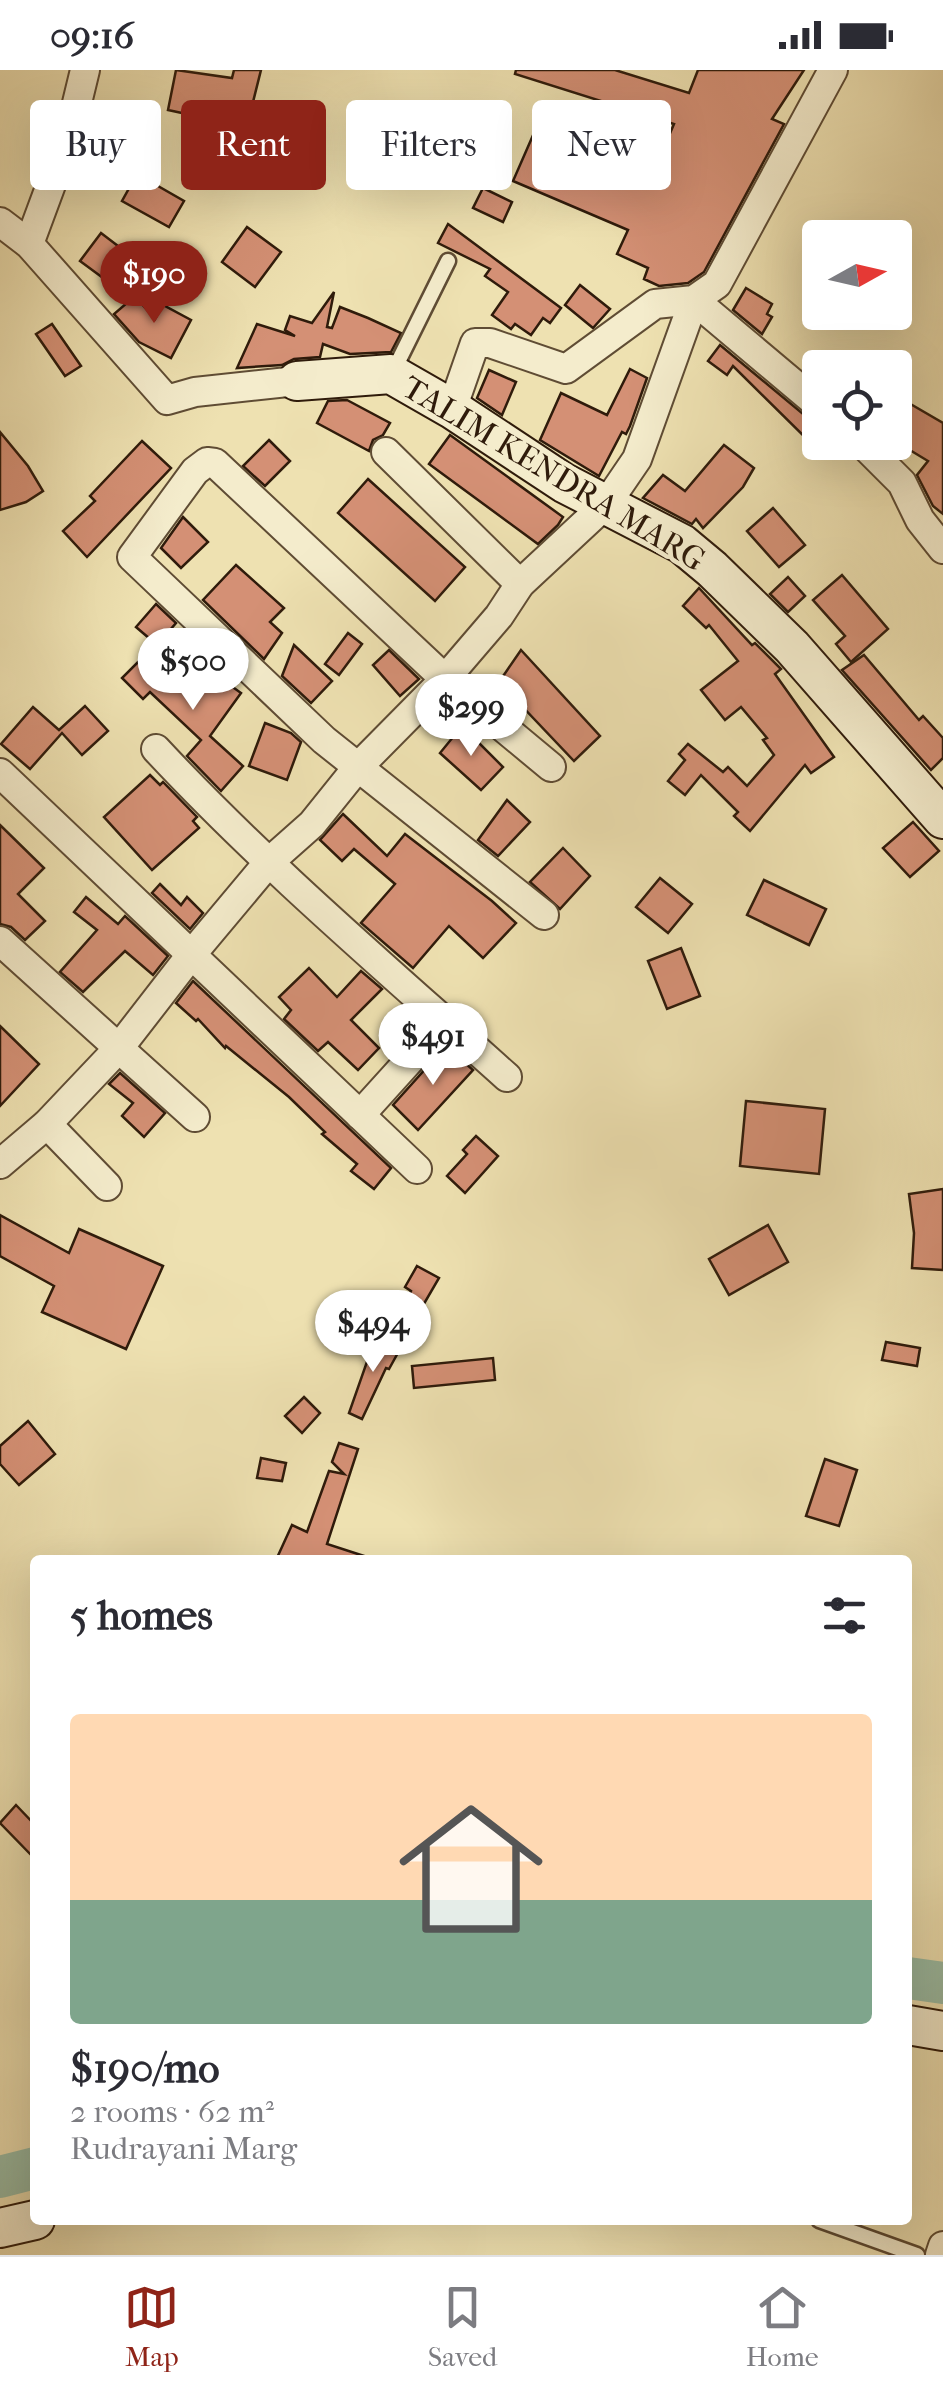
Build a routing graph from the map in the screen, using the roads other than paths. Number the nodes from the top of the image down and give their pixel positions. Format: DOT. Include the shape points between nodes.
graph roads {
  1 [pos="85,70"];
  2 [pos="833,70"];
  3 [pos="0,222"];
  4 [pos="29,244"];
  5 [pos="448,261"];
  6 [pos="694,300"];
  7 [pos="391,374"];
  8 [pos="297,381"];
  9 [pos="802,391"];
  10 [pos="452,408"];
  11 [pos="386,452"];
  12 [pos="879,460"];
  13 [pos="607,503"];
  14 [pos="943,549"];
  15 [pos="520,584"];
  16 [pos="445,680"];
  17 [pos="156,749"];
  18 [pos="357,768"];
  19 [pos="551,768"];
  20 [pos="0,774"];
  21 [pos="943,820"];
  22 [pos="268,863"];
  23 [pos="544,915"];
  24 [pos="0,941"];
  25 [pos="191,955"];
  26 [pos="445,1021"];
  27 [pos="119,1048"];
  28 [pos="507,1077"];
  29 [pos="360,1115"];
  30 [pos="195,1116"];
  31 [pos="47,1124"];
  32 [pos="0,1164"];
  33 [pos="417,1169"];
  34 [pos="107,1186"];
  35 [pos="912,2026"];
  36 [pos="943,2031"];
  37 [pos="30,2221"];
  38 [pos="833,2225"];
  39 [pos="0,2228"];
  40 [pos="943,2246"];
  41 [pos="917,2255"];
  42 [pos="940,2255"];
  1 -- 4 [label="street"];
  2 -- 6 [label="street" via="717,284"];
  3 -- 4 [label="street"];
  4 -- 8 [label="street" via="167,400"];
  5 -- 7 [label="lane"];
  6 -- 9 [label="street"];
  6 -- 10 [label="street" via="655,304 566,369 475,344"];
  6 -- 13 [label="street" via="637,459"];
  7 -- 8 [label="street, TALIM KENDRA MARG"];
  7 -- 10 [label="street, TALIM KENDRA MARG"];
  10 -- 13 [label="street, TALIM KENDRA MARG" via="564,483"];
  11 -- 15 [label="street"];
  12 -- 14 [label="street" via="902,483"];
  13 -- 15 [label="street"];
  13 -- 21 [label="street, TALIM KENDRA MARG" via="682,544 712,569 792,646"];
  15 -- 16 [label="street"];
  16 -- 18 [label="street"];
  16 -- 18 [label="street" via="215,463 195,471 132,556"];
  16 -- 19 [label="street"];
  17 -- 22 [label="street"];
  18 -- 22 [label="street" via="312,824"];
  18 -- 23 [label="street"];
  20 -- 25 [label="street"];
  22 -- 25 [label="street"];
  22 -- 26 [label="street"];
  24 -- 27 [label="street"];
  25 -- 27 [label="street"];
  25 -- 29 [label="street"];
  26 -- 28 [label="street"];
  26 -- 29 [label="street"];
  27 -- 30 [label="street"];
  27 -- 31 [label="street"];
  29 -- 33 [label="street"];
  31 -- 32 [label="street"];
  31 -- 34 [label="street"];
  35 -- 36 [label="street"];
  37 -- 39 [label="street"];
  38 -- 41 [label="lane"];
  40 -- 42 [label="street"];
}
